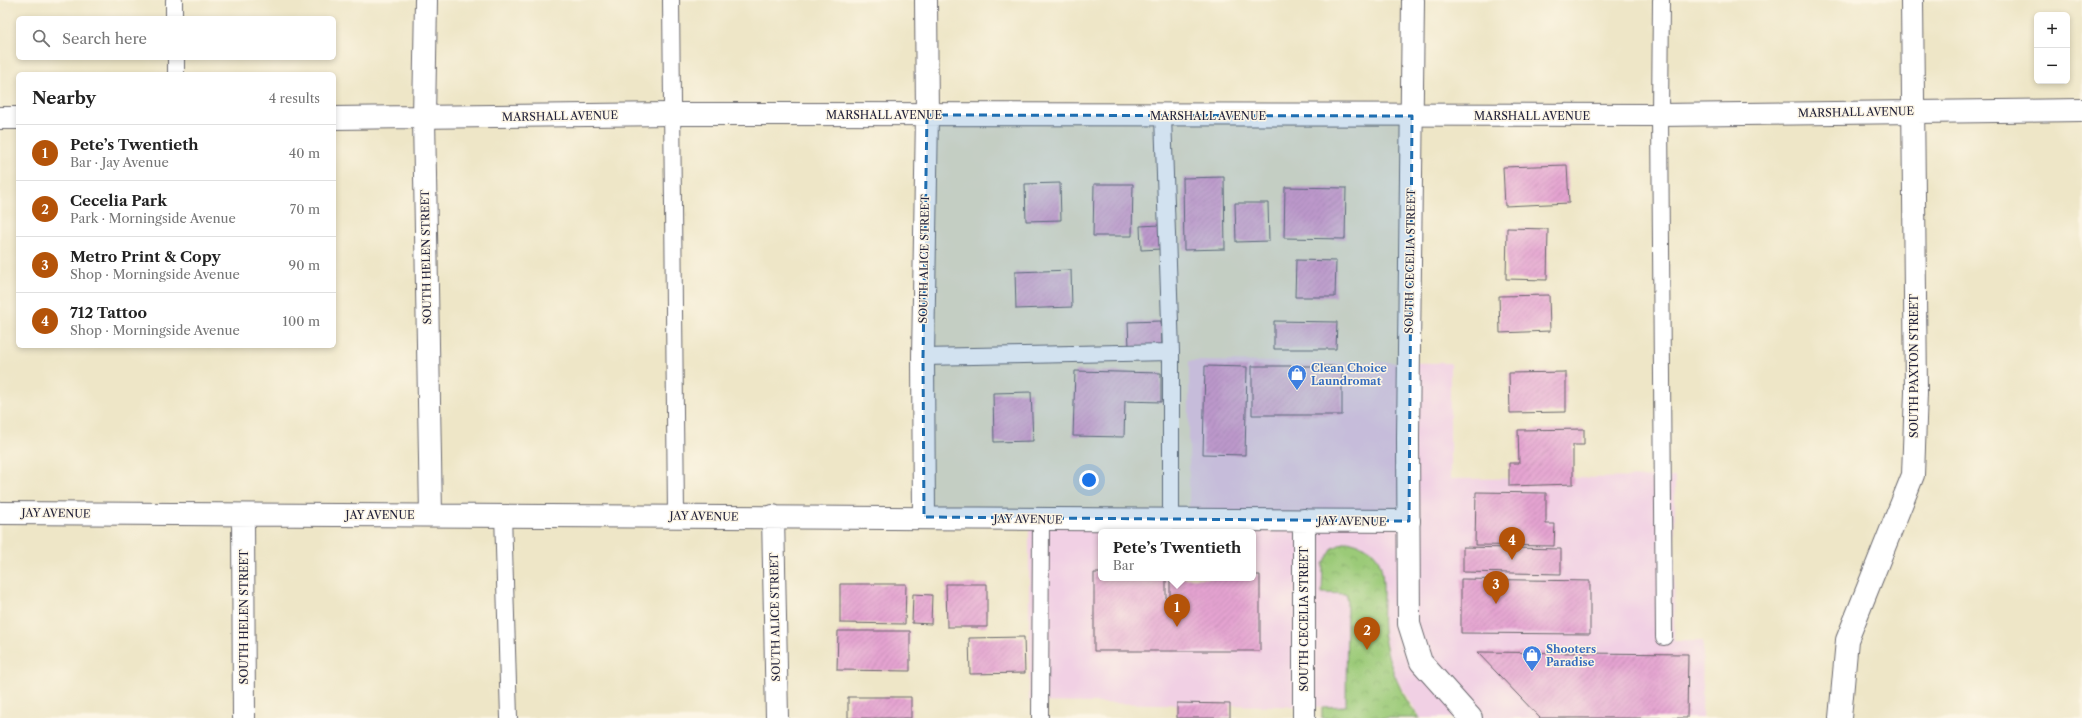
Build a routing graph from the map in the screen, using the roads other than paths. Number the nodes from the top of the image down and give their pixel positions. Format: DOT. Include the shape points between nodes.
graph roads {
  1 [pos="174,0"];
  2 [pos="426,0"];
  3 [pos="671,0"];
  4 [pos="926,0"];
  5 [pos="1414,0"];
  6 [pos="1660,0"];
  7 [pos="1912,0"];
  8 [pos="174,16"];
  9 [pos="176,60"];
  10 [pos="176,72"];
  11 [pos="2082,110"];
  12 [pos="1912,112"];
  13 [pos="672,114"];
  14 [pos="927,115"];
  15 [pos="1163,116"];
  16 [pos="1412,116"];
  17 [pos="1660,116"];
  18 [pos="0,118"];
  19 [pos="16,118"];
  20 [pos="336,118"];
  21 [pos="424,118"];
  22 [pos="1171,352"];
  23 [pos="923,357"];
  24 [pos="0,513"];
  25 [pos="503,514"];
  26 [pos="243,515"];
  27 [pos="431,515"];
  28 [pos="676,515"];
  29 [pos="773,516"];
  30 [pos="924,517"];
  31 [pos="1041,519"];
  32 [pos="1171,520"];
  33 [pos="1304,520"];
  34 [pos="1409,521"];
  35 [pos="1664,637"];
  36 [pos="244,718"];
  37 [pos="509,718"];
  38 [pos="777,718"];
  39 [pos="1040,718"];
  40 [pos="1304,718"];
  41 [pos="1471,718"];
  42 [pos="1840,718"];
  1 -- 8 [label="lane"];
  2 -- 21 [label="street, SOUTH HELEN STREET"];
  3 -- 13 [label="lane"];
  4 -- 14 [label="street, SOUTH ALICE STREET"];
  5 -- 16 [label="street, SOUTH CECELIA STREET"];
  6 -- 17 [label="lane"];
  7 -- 12 [label="street, SOUTH PAXTON STREET"];
  9 -- 10 [label="lane"];
  11 -- 12 [label="street, MARSHALL AVENUE"];
  12 -- 17 [label="street, MARSHALL AVENUE"];
  12 -- 42 [label="street, SOUTH PAXTON STREET" via="1916,392 1913,476 1847,640"];
  13 -- 14 [label="street, MARSHALL AVENUE"];
  13 -- 21 [label="street, MARSHALL AVENUE"];
  13 -- 28 [label="lane"];
  14 -- 15 [label="street, MARSHALL AVENUE"];
  14 -- 23 [label="street, SOUTH ALICE STREET"];
  15 -- 16 [label="street, MARSHALL AVENUE"];
  15 -- 22 [label="lane"];
  16 -- 17 [label="street, MARSHALL AVENUE"];
  16 -- 34 [label="street, SOUTH CECELIA STREET"];
  17 -- 35 [label="lane"];
  18 -- 19 [label="street"];
  20 -- 21 [label="street, MARSHALL AVENUE"];
  21 -- 27 [label="street, SOUTH HELEN STREET"];
  22 -- 23 [label="lane"];
  22 -- 32 [label="lane"];
  23 -- 30 [label="street, SOUTH ALICE STREET"];
  24 -- 26 [label="street, JAY AVENUE"];
  25 -- 27 [label="street, JAY AVENUE"];
  25 -- 28 [label="street, JAY AVENUE"];
  25 -- 37 [label="lane"];
  26 -- 27 [label="street, JAY AVENUE"];
  26 -- 36 [label="street, SOUTH HELEN STREET"];
  28 -- 29 [label="street, JAY AVENUE"];
  29 -- 30 [label="street, JAY AVENUE"];
  29 -- 38 [label="street, SOUTH ALICE STREET"];
  30 -- 31 [label="street, JAY AVENUE"];
  31 -- 32 [label="street, JAY AVENUE"];
  31 -- 39 [label="lane"];
  32 -- 33 [label="street, JAY AVENUE"];
  33 -- 34 [label="street, JAY AVENUE"];
  33 -- 40 [label="street, SOUTH CECELIA STREET"];
  34 -- 41 [label="street, SOUTH CECELIA STREET" via="1409,624 1421,662"];
}
